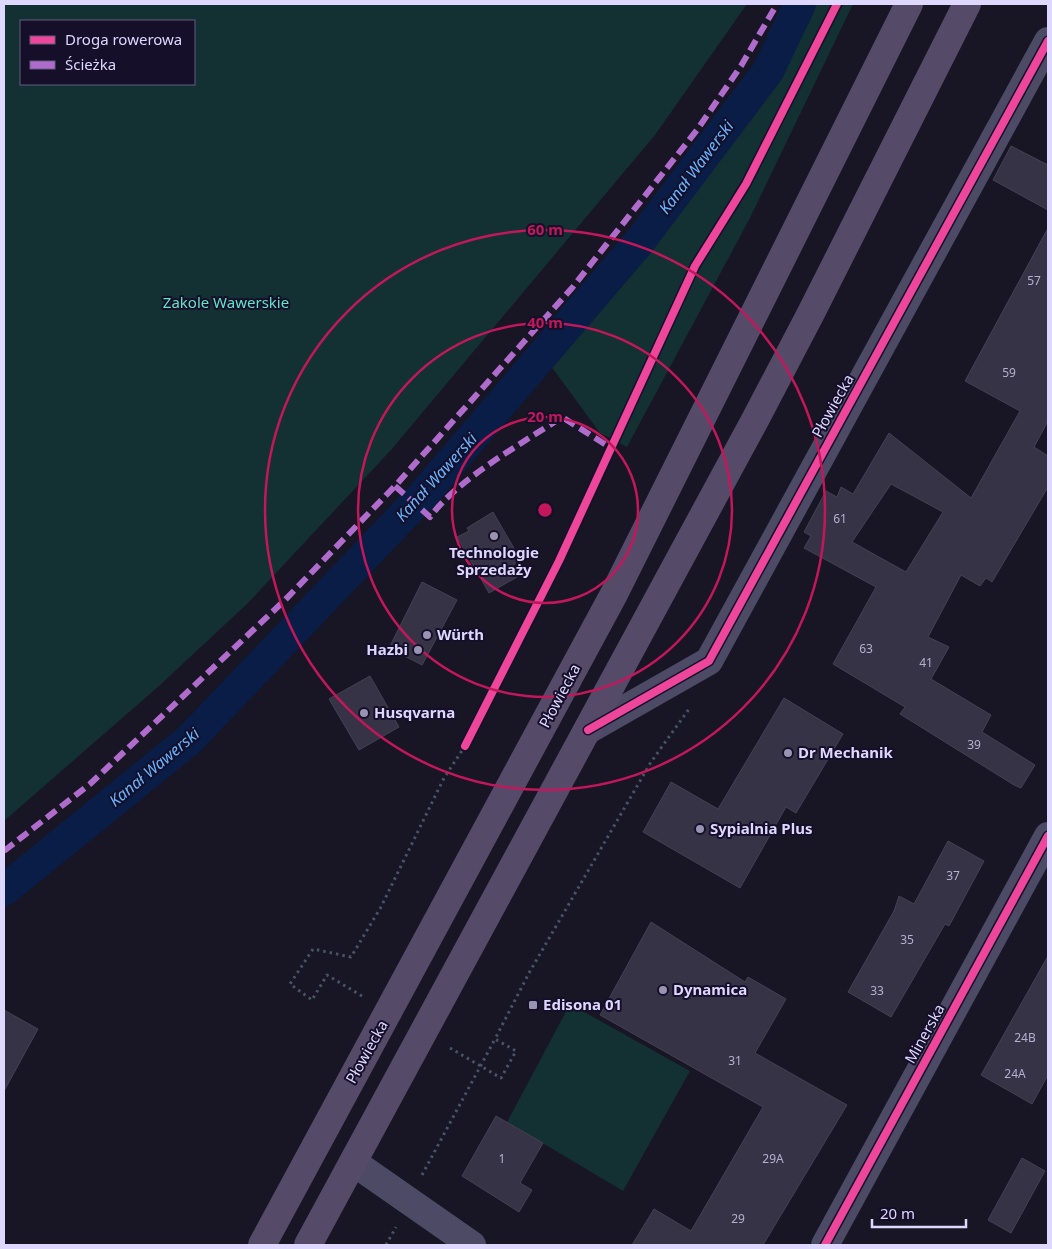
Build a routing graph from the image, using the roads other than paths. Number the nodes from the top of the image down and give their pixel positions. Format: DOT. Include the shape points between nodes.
graph roads {
  1 [pos="909,4"];
  2 [pos="967,4"];
  3 [pos="1048,41"];
  4 [pos="588,730"];
  5 [pos="1048,836"];
  6 [pos="353,1162"];
  7 [pos="262,1245"];
  8 [pos="308,1245"];
  9 [pos="472,1245"];
  10 [pos="825,1245"];
  1 -- 7 [label="main road, Płowiecka" via="614,594"];
  2 -- 4 [label="main road" via="811,313"];
  3 -- 4 [label="street, Płowiecka" via="709,661"];
  4 -- 6 [label="main road"];
  5 -- 10 [label="street, Minerska"];
  6 -- 8 [label="main road"];
  6 -- 9 [label="street"];
}
